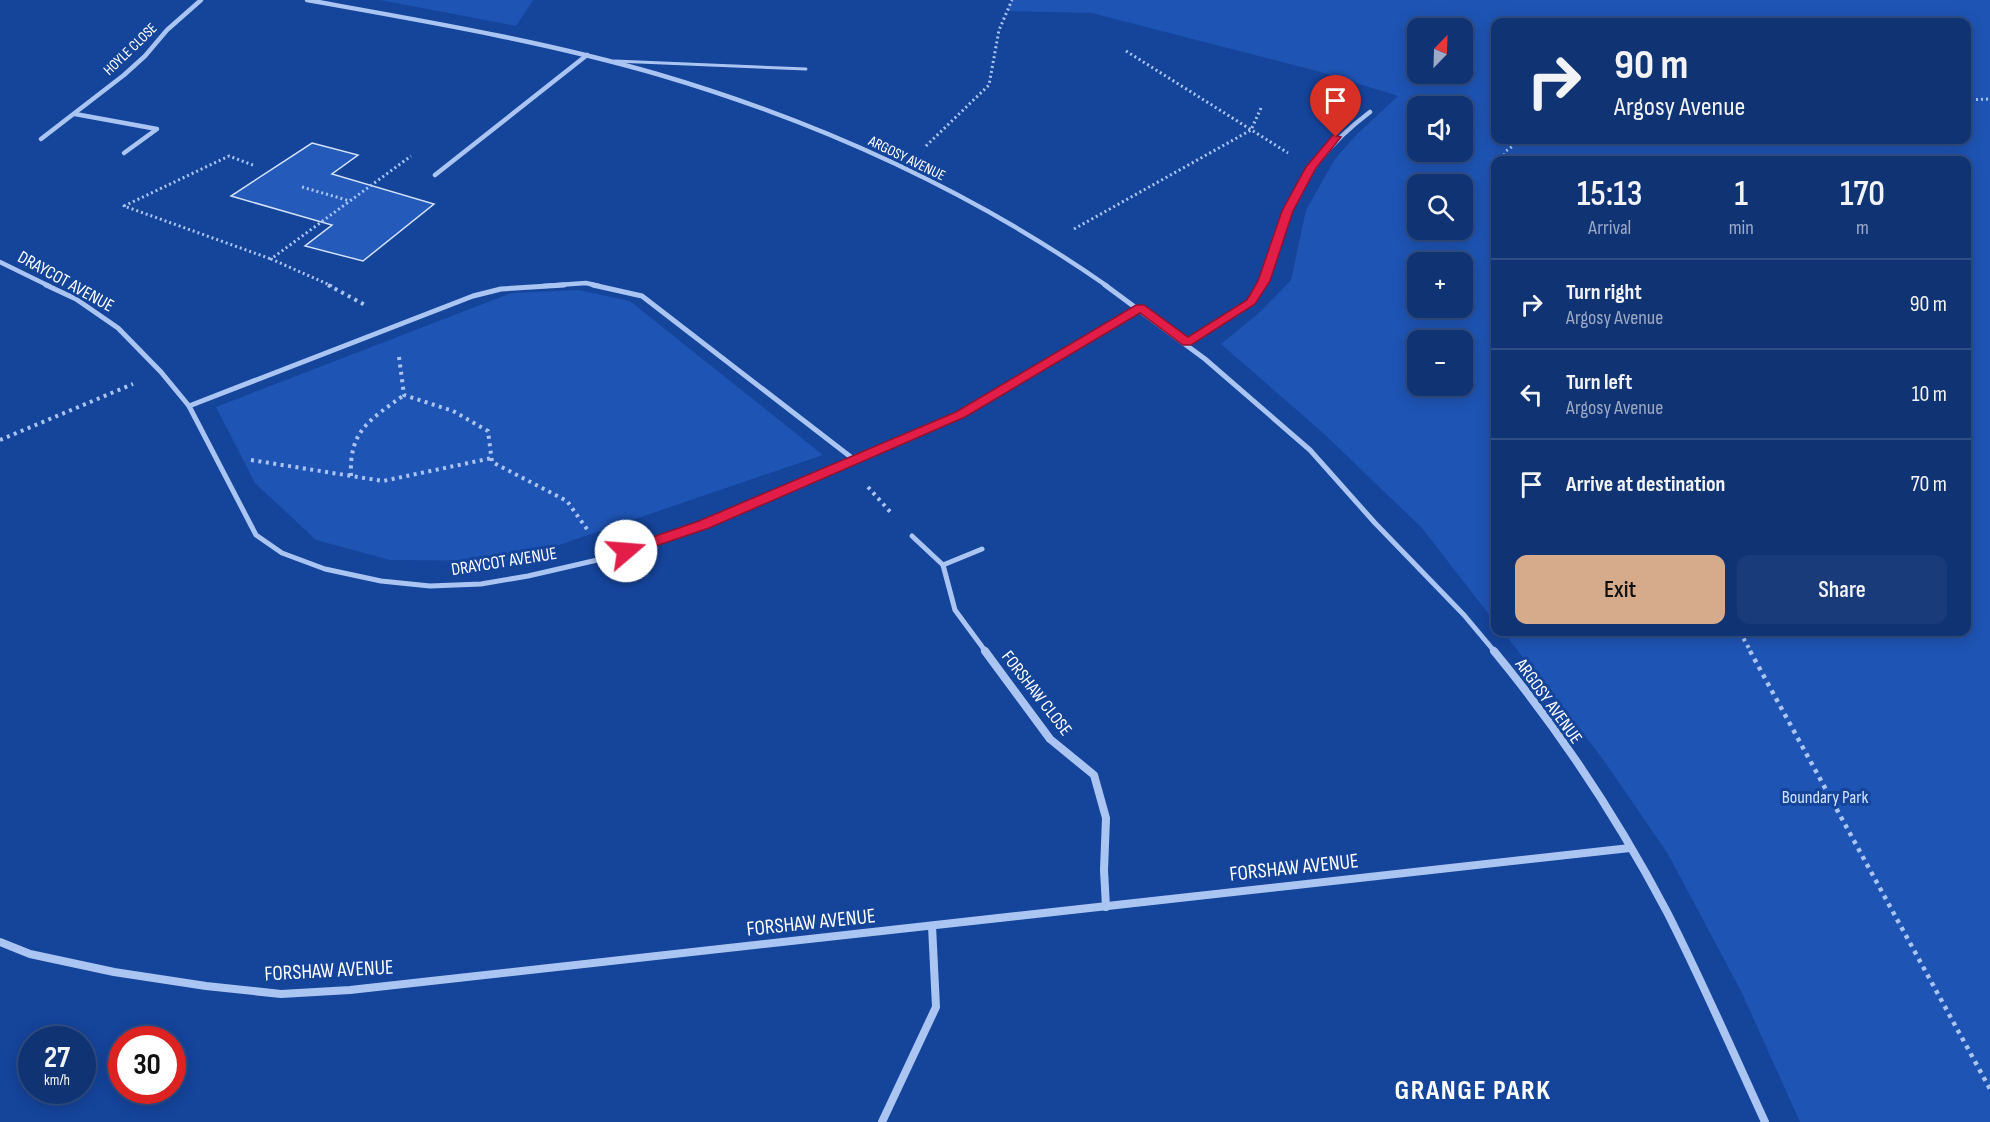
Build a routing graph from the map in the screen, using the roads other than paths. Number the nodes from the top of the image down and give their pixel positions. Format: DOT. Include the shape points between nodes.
graph roads {
  1 [pos="201,0"];
  2 [pos="307,0"];
  3 [pos="587,55"];
  4 [pos="610,61"];
  5 [pos="806,69"];
  6 [pos="1370,112"];
  7 [pos="75,114"];
  8 [pos="41,139"];
  9 [pos="124,153"];
  10 [pos="435,175"];
  11 [pos="0,262"];
  12 [pos="1140,308"];
  13 [pos="1187,343"];
  14 [pos="189,406"];
  15 [pos="856,461"];
  16 [pos="912,536"];
  17 [pos="982,549"];
  18 [pos="943,565"];
  19 [pos="1630,848"];
  20 [pos="1106,907"];
  21 [pos="932,926"];
  22 [pos="0,942"];
  23 [pos="882,1122"];
  24 [pos="1766,1122"];
  1 -- 7 [label="street, HOYLE CLOSE" via="145,56"];
  2 -- 3 [label="street, ARGOSY AVENUE" via="501,35"];
  3 -- 4 [label="street, ARGOSY AVENUE"];
  3 -- 10 [label="street"];
  4 -- 5 [label="lane"];
  4 -- 12 [label="street, ARGOSY AVENUE" via="724,94 842,140 946,190 1045,246"];
  6 -- 13 [label="street" via="1345,129 1312,167 1287,211 1264,281 1251,302"];
  7 -- 8 [label="street, HOYLE CLOSE"];
  7 -- 9 [label="street" via="157,129"];
  11 -- 14 [label="street, DRAYCOT AVENUE" via="27,273 118,328"];
  12 -- 13 [label="street, ARGOSY AVENUE"];
  12 -- 15 [label="street, DRAYCOT AVENUE" via="960,415"];
  13 -- 19 [label="street, ARGOSY AVENUE" via="1316,456 1475,628 1570,754"];
  14 -- 15 [label="street" via="473,296 501,288 586,283 642,296"];
  14 -- 15 [label="street, DRAYCOT AVENUE" via="256,535 282,553 325,569 429,586 481,584 606,558 704,524"];
  16 -- 18 [label="street"];
  17 -- 18 [label="street"];
  18 -- 20 [label="street, FORSHAW CLOSE" via="955,610 1050,739 1094,775 1106,818"];
  19 -- 20 [label="street, FORSHAW AVENUE"];
  19 -- 24 [label="street, ARGOSY AVENUE" via="1680,940"];
  20 -- 21 [label="street, FORSHAW AVENUE"];
  21 -- 22 [label="street, FORSHAW AVENUE" via="350,990 281,994 114,972 30,954"];
  21 -- 23 [label="street" via="936,1007"];
}
